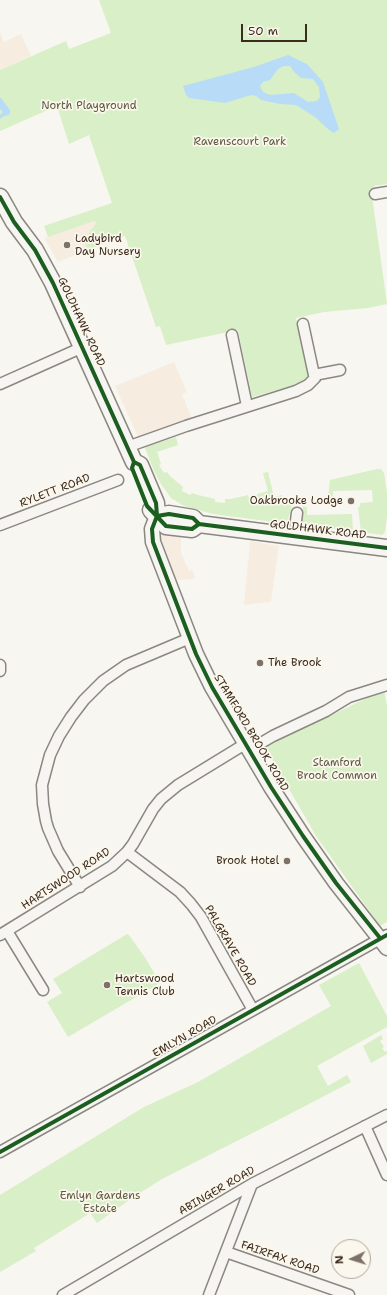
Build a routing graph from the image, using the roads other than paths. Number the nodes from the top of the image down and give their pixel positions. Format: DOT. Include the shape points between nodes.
graph roads {
  1 [pos="387,192"];
  2 [pos="375,194"];
  3 [pos="0,197"];
  4 [pos="303,324"];
  5 [pos="232,335"];
  6 [pos="83,347"];
  7 [pos="340,370"];
  8 [pos="314,375"];
  9 [pos="0,384"];
  10 [pos="247,406"];
  11 [pos="131,455"];
  12 [pos="118,480"];
  13 [pos="297,513"];
  14 [pos="157,516"];
  15 [pos="0,525"];
  16 [pos="294,536"];
  17 [pos="387,548"];
  18 [pos="190,638"];
  19 [pos="0,665"];
  20 [pos="0,671"];
  21 [pos="386,687"];
  22 [pos="247,747"];
  23 [pos="127,852"];
  24 [pos="80,887"];
  25 [pos="4,933"];
  26 [pos="385,940"];
  27 [pos="43,990"];
  28 [pos="252,1010"];
  29 [pos="387,1115"];
  30 [pos="365,1126"];
  31 [pos="0,1152"];
  32 [pos="387,1176"];
  33 [pos="252,1184"];
  34 [pos="226,1252"];
  35 [pos="63,1295"];
  36 [pos="210,1295"];
  37 [pos="349,1295"];
  1 -- 2 [label="street"];
  3 -- 6 [label="main road, GOLDHAWK ROAD" via="14,222 35,250"];
  4 -- 8 [label="street"];
  5 -- 10 [label="street"];
  6 -- 9 [label="street"];
  6 -- 11 [label="main road, GOLDHAWK ROAD"];
  7 -- 8 [label="street"];
  8 -- 10 [label="street" via="315,378 296,391"];
  10 -- 11 [label="street"];
  11 -- 14 [label="main road, GOLDHAWK ROAD" via="140,465 156,504"];
  12 -- 15 [label="street, RYLETT ROAD"];
  13 -- 16 [label="street"];
  14 -- 16 [label="main road, GOLDHAWK ROAD" via="169,514 193,518 199,524"];
  14 -- 18 [label="main road, STAMFORD BROOK ROAD" via="152,529 153,542"];
  16 -- 17 [label="main road, GOLDHAWK ROAD"];
  18 -- 22 [label="main road, STAMFORD BROOK ROAD" via="212,687"];
  18 -- 24 [label="street" via="126,665 103,681 71,717 50,755 42,785 46,820 58,851"];
  19 -- 20 [label="street"];
  21 -- 22 [label="street, HARTSWOOD ROAD" via="349,697 326,711"];
  22 -- 23 [label="street, HARTSWOOD ROAD" via="178,785 160,799"];
  22 -- 26 [label="main road, STAMFORD BROOK ROAD" via="336,883"];
  23 -- 24 [label="street, HARTSWOOD ROAD" via="112,866"];
  23 -- 28 [label="street, PALGRAVE ROAD" via="180,892 191,904 201,917"];
  24 -- 25 [label="street, HARTSWOOD ROAD"];
  25 -- 27 [label="street"];
  26 -- 28 [label="street, EMLYN ROAD"];
  28 -- 31 [label="street, EMLYN ROAD"];
  29 -- 30 [label="street, ABINGER ROAD"];
  30 -- 32 [label="street"];
  30 -- 33 [label="street, ABINGER ROAD"];
  33 -- 34 [label="street"];
  33 -- 35 [label="street, ABINGER ROAD"];
  34 -- 36 [label="street"];
  34 -- 37 [label="street, FAIRFAX ROAD"];
}
